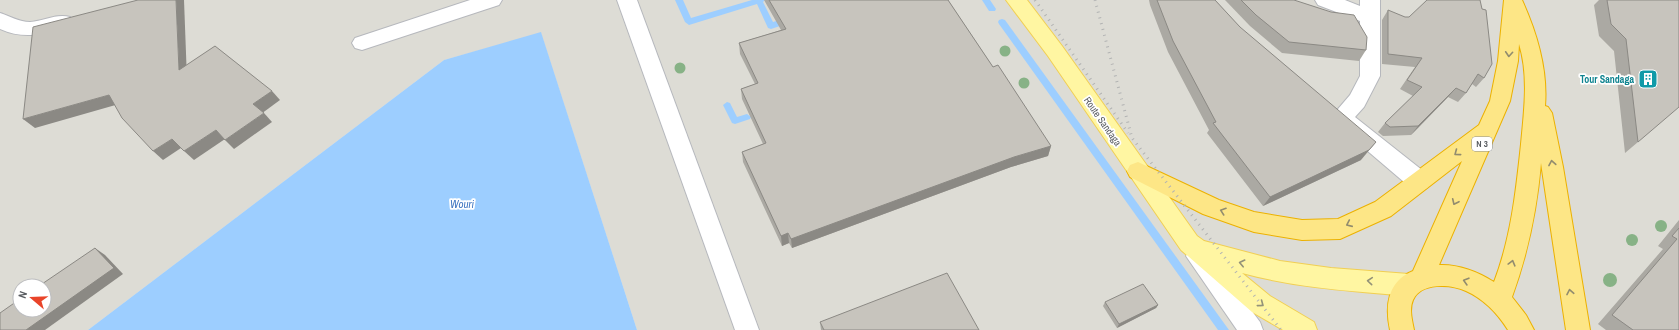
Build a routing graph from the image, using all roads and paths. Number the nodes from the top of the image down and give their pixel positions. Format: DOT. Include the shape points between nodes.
graph roads {
  1 [pos="492,0"];
  2 [pos="627,0"];
  3 [pos="1016,0"];
  4 [pos="1325,0"];
  5 [pos="1513,1"];
  6 [pos="1370,8"];
  7 [pos="79,18"];
  8 [pos="0,20"];
  9 [pos="362,43"];
  10 [pos="1536,94"];
  11 [pos="1488,130"];
  12 [pos="1138,171"];
  13 [pos="1419,181"];
  14 [pos="1188,243"];
  15 [pos="1416,281"];
  16 [pos="1499,300"];
  17 [pos="747,330"];
  18 [pos="1251,330"];
  19 [pos="1306,330"];
  20 [pos="1402,330"];
  21 [pos="1522,330"];
  22 [pos="1578,330"];
  1 -- 9 [label="street"];
  2 -- 17 [label="street"];
  3 -- 12 [label="main road, Route Sandaga" via="1055,51"];
  4 -- 6 [label="street"];
  5 -- 10 [label="highway, N 3" via="1530,46"];
  5 -- 11 [label="highway, N 3, one-way" via="1508,61 1500,101"];
  6 -- 13 [label="street" via="1370,76 1356,102 1337,111"];
  7 -- 8 [label="street" via="34,29 14,28"];
  16 -- 10 [label="highway, N 3, one-way" via="1511,268 1526,205"];
  22 -- 10 [label="highway, one-way" via="1568,282 1559,202"];
  11 -- 13 [label="highway, one-way"];
  11 -- 15 [label="highway, N 3, one-way"];
  13 -- 12 [label="highway, one-way" via="1383,210 1340,229 1302,230 1254,222 1211,207"];
  12 -- 14 [label="main road, Route Sandaga"];
  15 -- 14 [label="main road, one-way" via="1321,277 1272,270 1227,260"];
  14 -- 18 [label="street, Route Sandaga"];
  14 -- 19 [label="main road, Route Sandaga, one-way" via="1261,304"];
  16 -- 15 [label="highway, one-way" via="1474,283 1446,275"];
  15 -- 20 [label="highway" via="1402,294 1398,306 1398,320"];
  16 -- 21 [label="highway" via="1515,316"];
}
